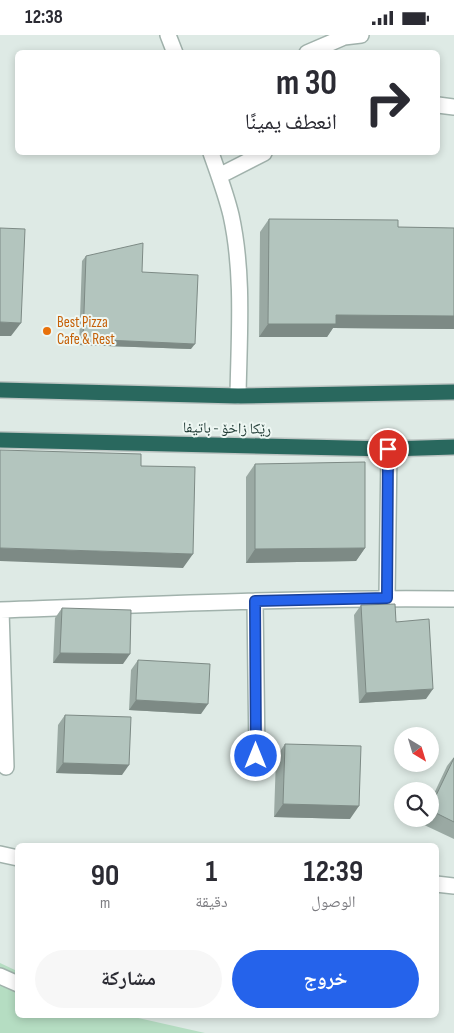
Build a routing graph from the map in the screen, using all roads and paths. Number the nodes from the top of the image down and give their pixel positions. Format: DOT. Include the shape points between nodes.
graph roads {
  1 [pos="168,35"];
  2 [pos="361,35"];
  3 [pos="174,50"];
  4 [pos="313,50"];
  5 [pos="440,105"];
  6 [pos="454,107"];
  7 [pos="212,155"];
  8 [pos="260,155"];
  9 [pos="219,176"];
  10 [pos="0,390"];
  11 [pos="454,392"];
  12 [pos="238,396"];
  13 [pos="0,440"];
  14 [pos="454,447"];
  15 [pos="388,449"];
  16 [pos="387,598"];
  17 [pos="454,599"];
  18 [pos="255,601"];
  19 [pos="0,611"];
  20 [pos="256,756"];
  21 [pos="6,767"];
  22 [pos="0,854"];
  23 [pos="15,858"];
  24 [pos="439,884"];
  25 [pos="454,886"];
  26 [pos="0,976"];
  27 [pos="15,983"];
  1 -- 3 [label="street"];
  2 -- 4 [label="street" via="344,37"];
  5 -- 6 [label="street"];
  7 -- 9 [label="street"];
  8 -- 9 [label="street"];
  9 -- 12 [label="street" via="231,215 238,255"];
  10 -- 12 [label="highway"];
  11 -- 12 [label="highway"];
  13 -- 15 [label="highway, رێکا زاخۆ - باتیفا"];
  14 -- 15 [label="highway, رێکا زاخۆ - باتیفا"];
  15 -- 16 [label="street"];
  16 -- 17 [label="street"];
  16 -- 18 [label="street"];
  18 -- 19 [label="street"];
  18 -- 20 [label="street"];
  19 -- 21 [label="street"];
  22 -- 23 [label="street"];
  24 -- 25 [label="street"];
  26 -- 27 [label="street"];
}
